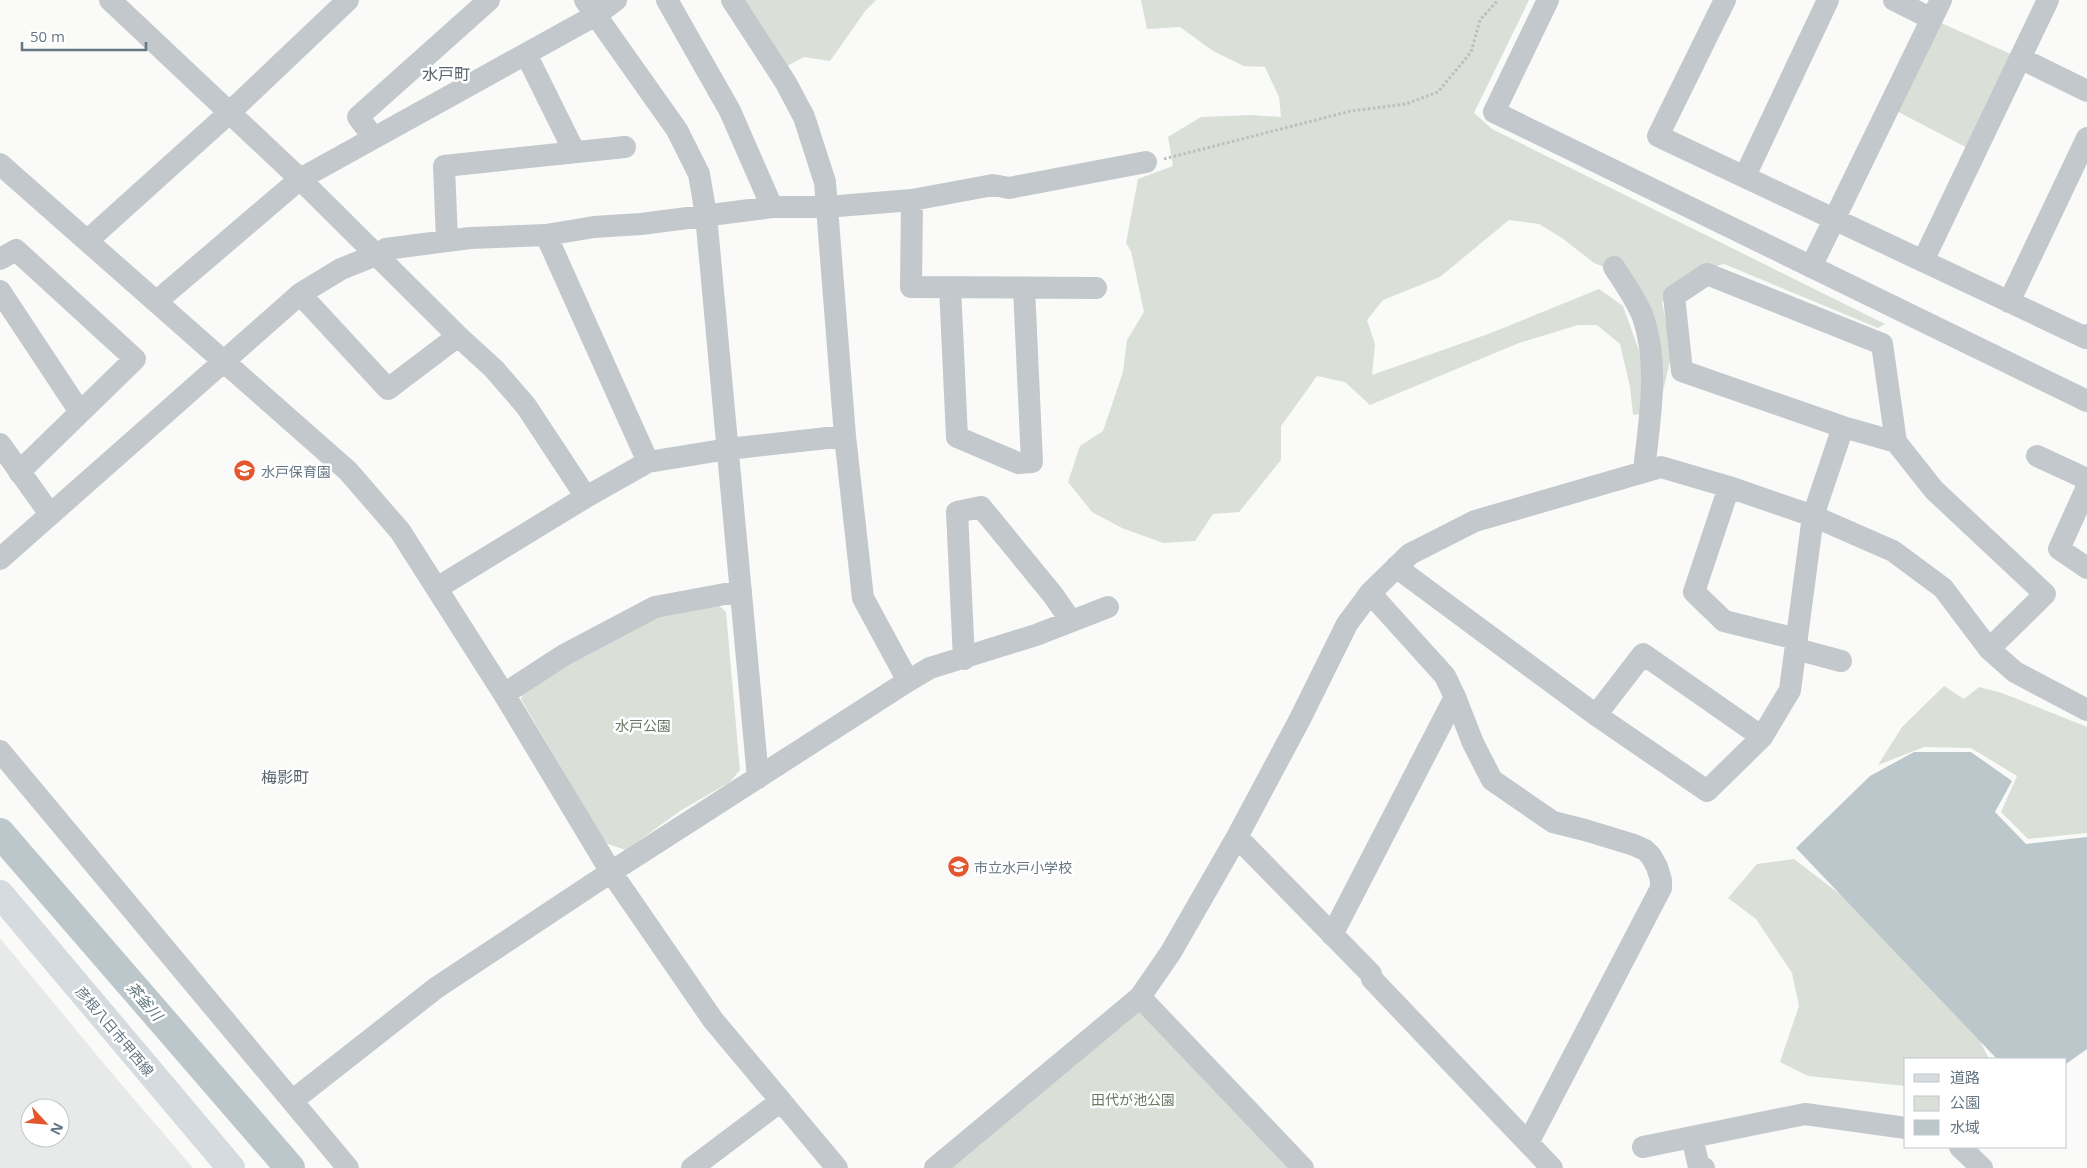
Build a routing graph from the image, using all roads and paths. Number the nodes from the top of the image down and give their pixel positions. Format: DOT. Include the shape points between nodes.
graph roads {
  1 [pos="348,0"];
  2 [pos="489,0"];
  3 [pos="616,0"];
  4 [pos="667,0"];
  5 [pos="732,0"];
  6 [pos="1498,0"];
  7 [pos="1548,0"];
  8 [pos="1725,0"];
  9 [pos="1828,0"];
  10 [pos="1894,0"];
  11 [pos="2048,0"];
  12 [pos="122,3"];
  13 [pos="591,7"];
  14 [pos="1937,10"];
  15 [pos="526,54"];
  16 [pos="2020,58"];
  17 [pos="2087,91"];
  18 [pos="229,113"];
  19 [pos="374,138"];
  20 [pos="2087,138"];
  21 [pos="625,147"];
  22 [pos="574,151"];
  23 [pos="1146,162"];
  24 [pos="0,164"];
  25 [pos="1745,176"];
  26 [pos="300,179"];
  27 [pos="912,200"];
  28 [pos="772,207"];
  29 [pos="826,207"];
  30 [pos="706,214"];
  31 [pos="1833,219"];
  32 [pos="546,235"];
  33 [pos="447,240"];
  34 [pos="87,241"];
  35 [pos="376,255"];
  36 [pos="0,259"];
  37 [pos="1923,261"];
  38 [pos="1812,266"];
  39 [pos="1614,267"];
  40 [pos="950,287"];
  41 [pos="1024,288"];
  42 [pos="1096,288"];
  43 [pos="0,291"];
  44 [pos="300,294"];
  45 [pos="157,301"];
  46 [pos="2009,302"];
  47 [pos="2087,335"];
  48 [pos="458,336"];
  49 [pos="223,362"];
  50 [pos="2087,401"];
  51 [pos="80,412"];
  52 [pos="1843,427"];
  53 [pos="845,436"];
  54 [pos="1896,442"];
  55 [pos="0,444"];
  56 [pos="728,449"];
  57 [pos="2038,456"];
  58 [pos="648,462"];
  59 [pos="1644,471"];
  60 [pos="19,472"];
  61 [pos="2087,479"];
  62 [pos="1729,487"];
  63 [pos="2087,487"];
  64 [pos="586,497"];
  65 [pos="50,514"];
  66 [pos="1813,516"];
  67 [pos="0,558"];
  68 [pos="1396,566"];
  69 [pos="2087,568"];
  70 [pos="437,588"];
  71 [pos="741,591"];
  72 [pos="1370,594"];
  73 [pos="1108,607"];
  74 [pos="1071,621"];
  75 [pos="1797,644"];
  76 [pos="1989,649"];
  77 [pos="964,659"];
  78 [pos="1841,662"];
  79 [pos="908,680"];
  80 [pos="504,694"];
  81 [pos="1455,697"];
  82 [pos="2087,710"];
  83 [pos="1596,715"];
  84 [pos="1762,737"];
  85 [pos="0,752"];
  86 [pos="758,778"];
  87 [pos="1237,837"];
  88 [pos="611,872"];
  89 [pos="0,894"];
  90 [pos="1332,935"];
  91 [pos="1140,997"];
  92 [pos="292,1101"];
  93 [pos="781,1101"];
  94 [pos="1904,1128"];
  95 [pos="1692,1137"];
  96 [pos="1643,1147"];
  97 [pos="1961,1148"];
  98 [pos="1530,1155"];
  99 [pos="834,1167"];
  100 [pos="231,1168"];
  101 [pos="348,1168"];
  102 [pos="692,1168"];
  103 [pos="935,1168"];
  104 [pos="1303,1168"];
  105 [pos="1552,1168"];
  106 [pos="1704,1168"];
  107 [pos="1982,1168"];
  1 -- 18 [label="street"];
  2 -- 19 [label="street" via="358,117"];
  3 -- 13 [label="street"];
  4 -- 28 [label="street" via="730,111"];
  5 -- 29 [label="street" via="804,117 825,182"];
  6 -- 23 [label="path" via="1480,20 1471,52 1438,92 1406,104 1351,111"];
  7 -- 38 [label="street" via="1494,112"];
  8 -- 25 [label="street" via="1658,136"];
  9 -- 25 [label="street"];
  10 -- 14 [label="street"];
  11 -- 16 [label="street"];
  12 -- 18 [label="street"];
  13 -- 15 [label="street"];
  13 -- 30 [label="street" via="677,130 699,174"];
  14 -- 31 [label="street"];
  15 -- 19 [label="street"];
  15 -- 22 [label="street"];
  16 -- 17 [label="street"];
  16 -- 37 [label="street"];
  18 -- 26 [label="street"];
  18 -- 34 [label="street"];
  19 -- 26 [label="street"];
  20 -- 46 [label="street"];
  21 -- 22 [label="street"];
  22 -- 33 [label="street" via="444,166"];
  23 -- 27 [label="street" via="1009,188 993,185"];
  24 -- 34 [label="street"];
  25 -- 31 [label="street"];
  26 -- 35 [label="street"];
  26 -- 45 [label="street"];
  27 -- 29 [label="street"];
  27 -- 40 [label="street" via="910,287"];
  28 -- 29 [label="street"];
  28 -- 30 [label="street"];
  29 -- 53 [label="street"];
  30 -- 32 [label="street"];
  30 -- 56 [label="street"];
  31 -- 37 [label="street"];
  31 -- 38 [label="street"];
  32 -- 33 [label="street"];
  32 -- 58 [label="street"];
  33 -- 35 [label="street" via="386,249"];
  34 -- 45 [label="street"];
  35 -- 44 [label="street" via="341,269"];
  35 -- 48 [label="street"];
  36 -- 51 [label="street" via="16,250 135,359"];
  37 -- 46 [label="street"];
  38 -- 50 [label="street"];
  39 -- 59 [label="street" via="1632,295 1650,345 1652,373"];
  40 -- 41 [label="street"];
  40 -- 41 [label="street" via="957,437 1018,463 1032,462"];
  41 -- 42 [label="street"];
  43 -- 51 [label="street"];
  44 -- 48 [label="street" via="388,389"];
  44 -- 49 [label="street"];
  45 -- 49 [label="street"];
  46 -- 47 [label="street" via="2086,338"];
  48 -- 64 [label="street" via="494,369 526,406"];
  49 -- 65 [label="street"];
  49 -- 70 [label="street" via="348,471 400,531"];
  51 -- 60 [label="street"];
  52 -- 54 [label="street"];
  52 -- 54 [label="street" via="1682,371 1674,296 1707,274 1882,344"];
  52 -- 66 [label="street"];
  53 -- 56 [label="street"];
  53 -- 79 [label="street" via="863,598"];
  54 -- 76 [label="street" via="1934,490 2045,594"];
  55 -- 60 [label="street"];
  56 -- 58 [label="street"];
  56 -- 71 [label="street"];
  57 -- 61 [label="street"];
  58 -- 64 [label="street"];
  59 -- 62 [label="street" via="1661,467"];
  59 -- 68 [label="street" via="1475,521 1410,554"];
  60 -- 65 [label="street"];
  62 -- 66 [label="street"];
  62 -- 75 [label="street" via="1694,592 1724,621"];
  63 -- 69 [label="street" via="2059,549"];
  64 -- 70 [label="street"];
  65 -- 67 [label="street"];
  66 -- 75 [label="street"];
  66 -- 76 [label="street" via="1893,551 1943,588"];
  68 -- 72 [label="street"];
  68 -- 83 [label="street"];
  70 -- 80 [label="street"];
  71 -- 80 [label="street" via="655,606 564,655"];
  71 -- 86 [label="street"];
  72 -- 81 [label="street" via="1445,676"];
  72 -- 87 [label="street" via="1347,624"];
  73 -- 74 [label="street"];
  74 -- 77 [label="street"];
  74 -- 77 [label="street" via="981,507 957,512"];
  75 -- 78 [label="street"];
  75 -- 84 [label="street" via="1790,690"];
  76 -- 82 [label="street" via="2015,672"];
  77 -- 79 [label="street" via="930,668"];
  79 -- 86 [label="street"];
  80 -- 88 [label="street"];
  81 -- 90 [label="street"];
  81 -- 98 [label="street" via="1472,743 1492,780 1553,822 1634,844 1645,850 1661,880 1661,888"];
  83 -- 84 [label="street" via="1707,791"];
  83 -- 84 [label="street" via="1643,654"];
  85 -- 92 [label="street"];
  86 -- 88 [label="street"];
  87 -- 90 [label="street"];
  87 -- 91 [label="street" via="1171,952"];
  88 -- 92 [label="street" via="436,988"];
  88 -- 93 [label="street" via="713,1020"];
  89 -- 100 [label="main road, 彦根八日市甲西線"];
  90 -- 98 [label="street" via="1371,974"];
  91 -- 103 [label="street"];
  91 -- 104 [label="street"];
  92 -- 101 [label="street"];
  93 -- 99 [label="street"];
  93 -- 102 [label="street"];
  94 -- 95 [label="street" via="1805,1114"];
  95 -- 96 [label="street"];
  95 -- 106 [label="street" via="1699,1167"];
  97 -- 107 [label="street"];
  98 -- 105 [label="street"];
}
